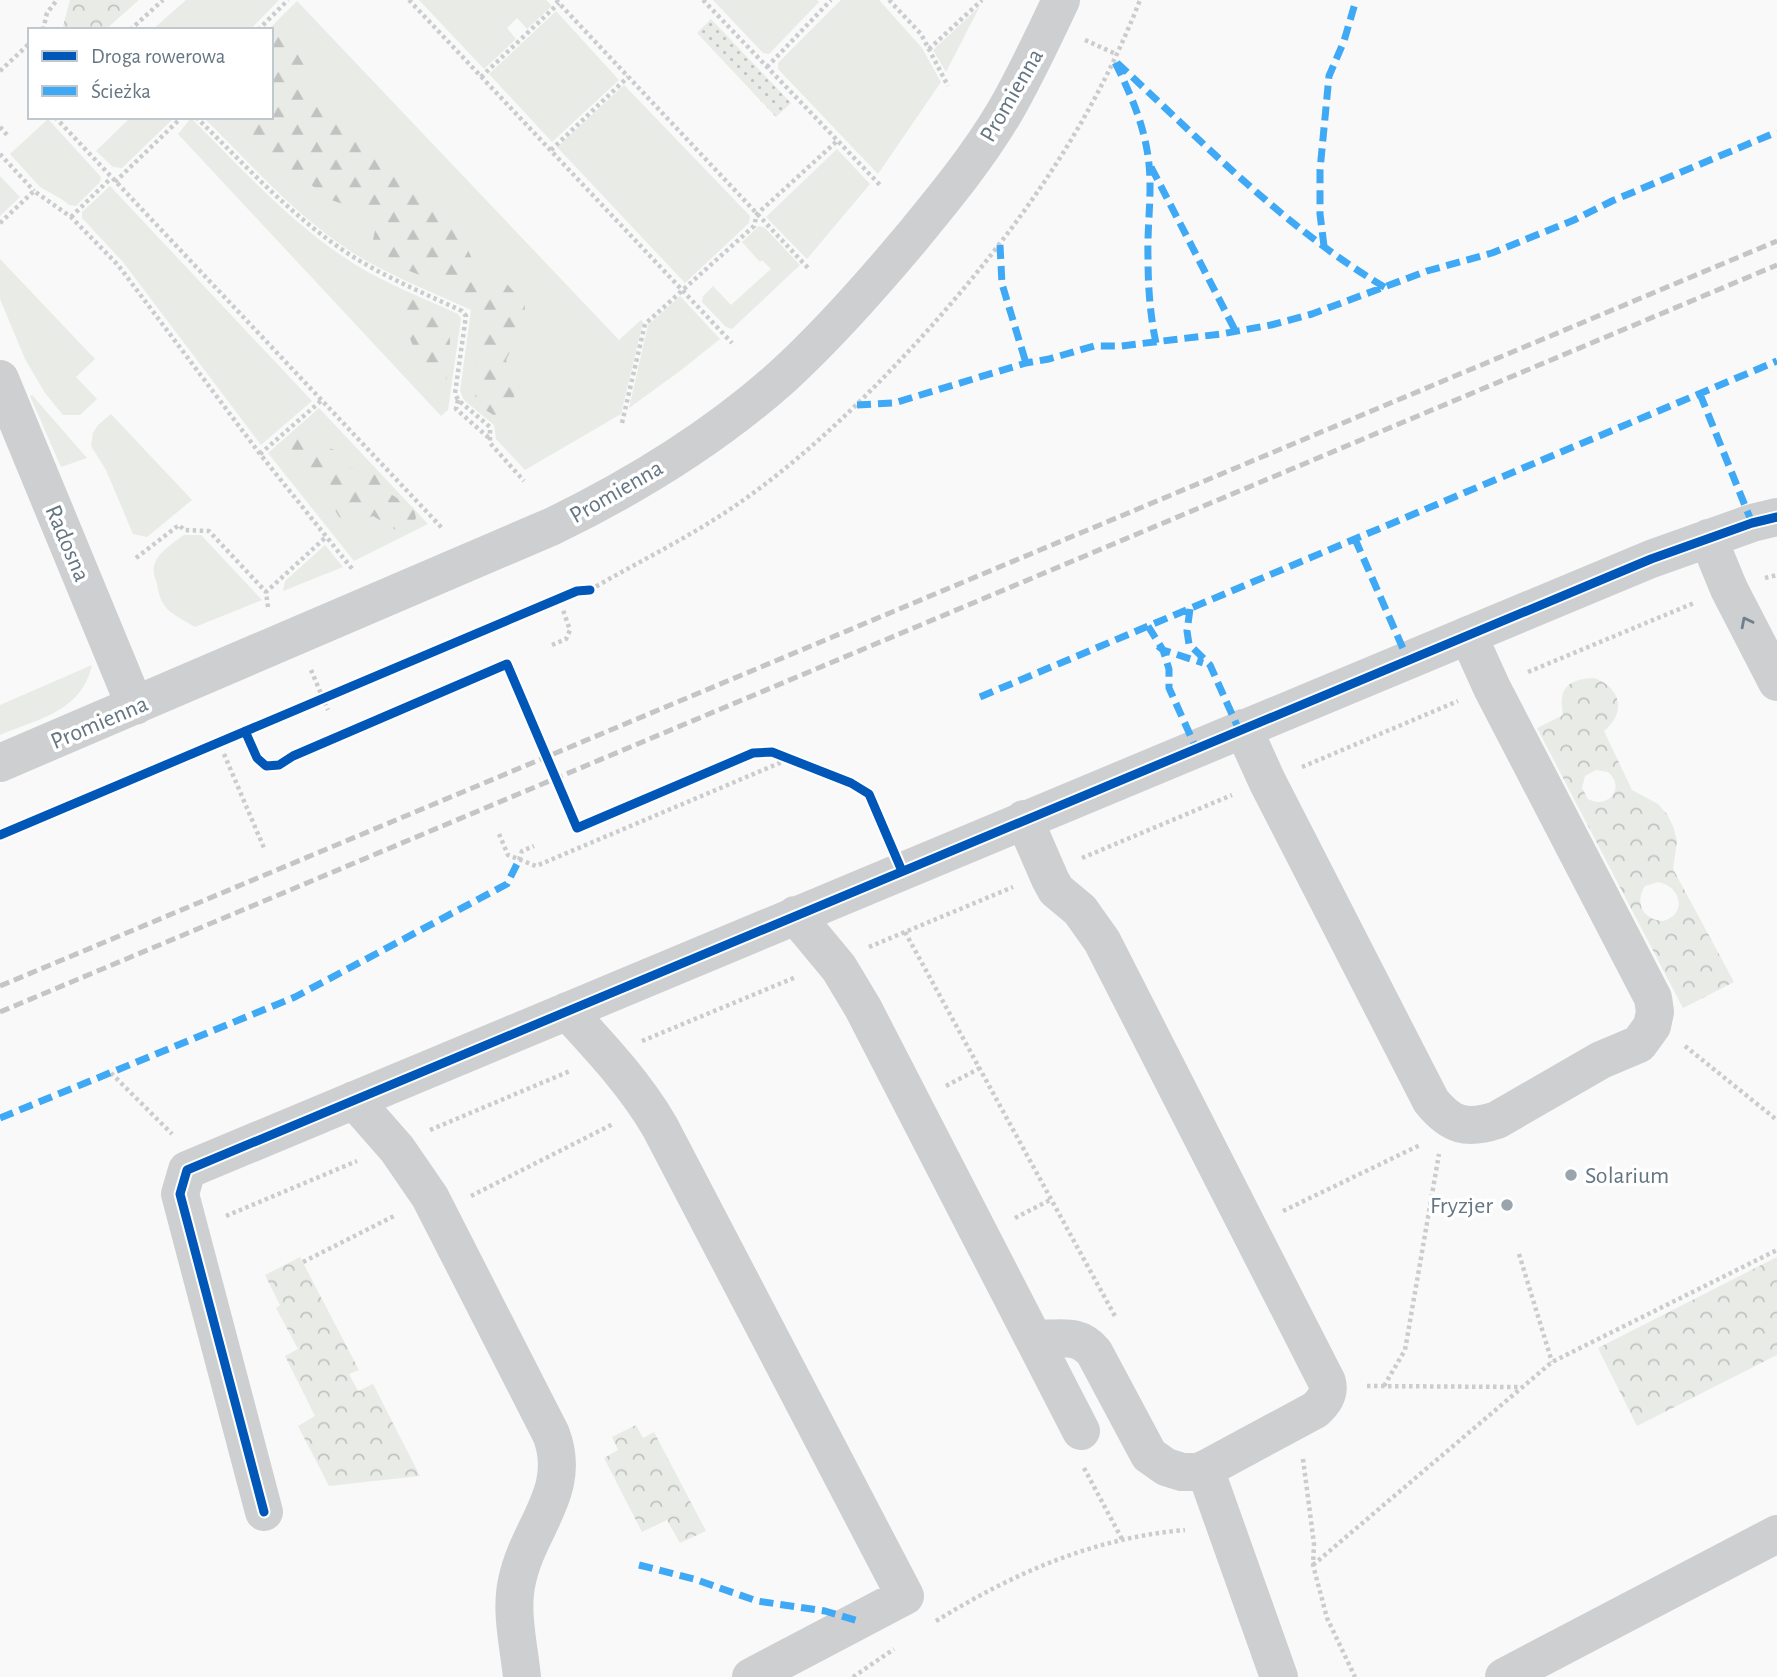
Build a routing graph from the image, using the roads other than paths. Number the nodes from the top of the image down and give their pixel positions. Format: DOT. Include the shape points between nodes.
graph roads {
  1 [pos="1061,0"];
  2 [pos="0,379"];
  3 [pos="1769,512"];
  4 [pos="1708,538"];
  5 [pos="1468,635"];
  6 [pos="1777,682"];
  7 [pos="135,706"];
  8 [pos="1243,728"];
  9 [pos="0,763"];
  10 [pos="1024,819"];
  11 [pos="795,915"];
  12 [pos="568,1011"];
  13 [pos="354,1100"];
  14 [pos="1034,1338"];
  15 [pos="1077,1424"];
  16 [pos="1205,1469"];
  17 [pos="264,1512"];
  18 [pos="1777,1534"];
  19 [pos="522,1677"];
  20 [pos="751,1677"];
  21 [pos="1279,1677"];
  22 [pos="1504,1677"];
  1 -- 7 [label="street, Promienna" via="1003,116 964,172 832,328 756,398 702,439 584,511"];
  2 -- 7 [label="street, Radosna"];
  3 -- 4 [label="street"];
  4 -- 5 [label="street"];
  6 -- 4 [label="street, one-way"];
  5 -- 8 [label="street"];
  5 -- 8 [label="street" via="1653,998 1655,1012 1652,1026 1639,1044 1601,1060 1497,1120 1452,1129 1453,1122 1432,1101"];
  7 -- 9 [label="street, Promienna"];
  8 -- 10 [label="street"];
  10 -- 11 [label="street"];
  10 -- 16 [label="street" via="1056,890 1080,910 1102,941 1328,1386 1315,1410"];
  11 -- 12 [label="street"];
  11 -- 14 [label="street" via="834,962 863,1008"];
  12 -- 13 [label="street"];
  12 -- 20 [label="street" via="648,1106 681,1163 905,1596"];
  13 -- 17 [label="street" via="187,1170 180,1194"];
  13 -- 19 [label="street" via="434,1204 558,1452 553,1491 517,1581"];
  14 -- 15 [label="street"];
  14 -- 16 [label="street" via="1077,1338 1086,1343 1149,1455 1182,1472"];
  16 -- 21 [label="street"];
  18 -- 22 [label="street"];
}
